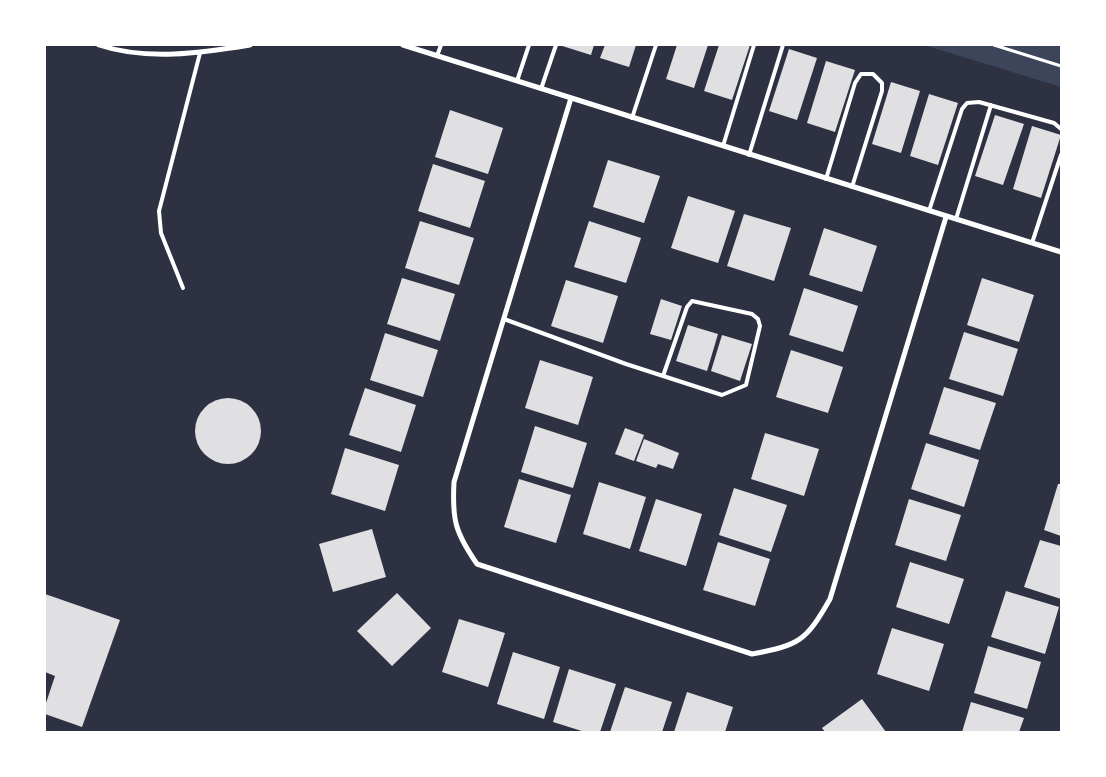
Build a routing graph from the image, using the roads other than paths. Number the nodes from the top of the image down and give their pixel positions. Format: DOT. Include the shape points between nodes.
graph roads {
  1 [pos="99,45"];
  2 [pos="250,45"];
  3 [pos="403,45"];
  4 [pos="441,45"];
  5 [pos="529,45"];
  6 [pos="556,45"];
  7 [pos="656,45"];
  8 [pos="754,45"];
  9 [pos="783,45"];
  10 [pos="200,53"];
  11 [pos="438,56"];
  12 [pos="517,81"];
  13 [pos="541,89"];
  14 [pos="570,98"];
  15 [pos="991,105"];
  16 [pos="632,118"];
  17 [pos="1061,129"];
  18 [pos="723,146"];
  19 [pos="749,155"];
  20 [pos="1061,155"];
  21 [pos="826,179"];
  22 [pos="852,187"];
  23 [pos="929,211"];
  24 [pos="946,217"];
  25 [pos="956,219"];
  26 [pos="1032,243"];
  27 [pos="1061,252"];
  28 [pos="183,288"];
  29 [pos="504,319"];
  30 [pos="663,376"];
  1 -- 10 [label="street" via="152,53"];
  2 -- 10 [label="street"];
  3 -- 11 [label="street"];
  4 -- 11 [label="lane"];
  5 -- 12 [label="lane"];
  6 -- 13 [label="lane"];
  7 -- 16 [label="lane"];
  8 -- 18 [label="lane"];
  9 -- 19 [label="lane"];
  10 -- 28 [label="lane" via="158,211 161,233"];
  11 -- 12 [label="street"];
  12 -- 13 [label="street"];
  13 -- 14 [label="street"];
  14 -- 16 [label="street"];
  14 -- 29 [label="street"];
  15 -- 17 [label="lane" via="1054,123"];
  15 -- 23 [label="lane" via="973,101 962,109"];
  15 -- 25 [label="lane"];
  16 -- 18 [label="street"];
  18 -- 19 [label="street"];
  19 -- 21 [label="street"];
  20 -- 26 [label="lane"];
  21 -- 22 [label="street"];
  21 -- 22 [label="lane" via="855,83 861,74 873,74 882,83 882,91"];
  22 -- 23 [label="street"];
  23 -- 24 [label="street"];
  24 -- 25 [label="street"];
  24 -- 29 [label="street" via="830,599 813,629 788,647 752,654 477,564 460,540 452,512 454,482"];
  25 -- 26 [label="street"];
  26 -- 27 [label="street"];
  29 -- 30 [label="lane"];
  30 -- 30 [label="lane" via="722,395 746,385 760,326 758,319 752,314 692,300 687,306"];
}
